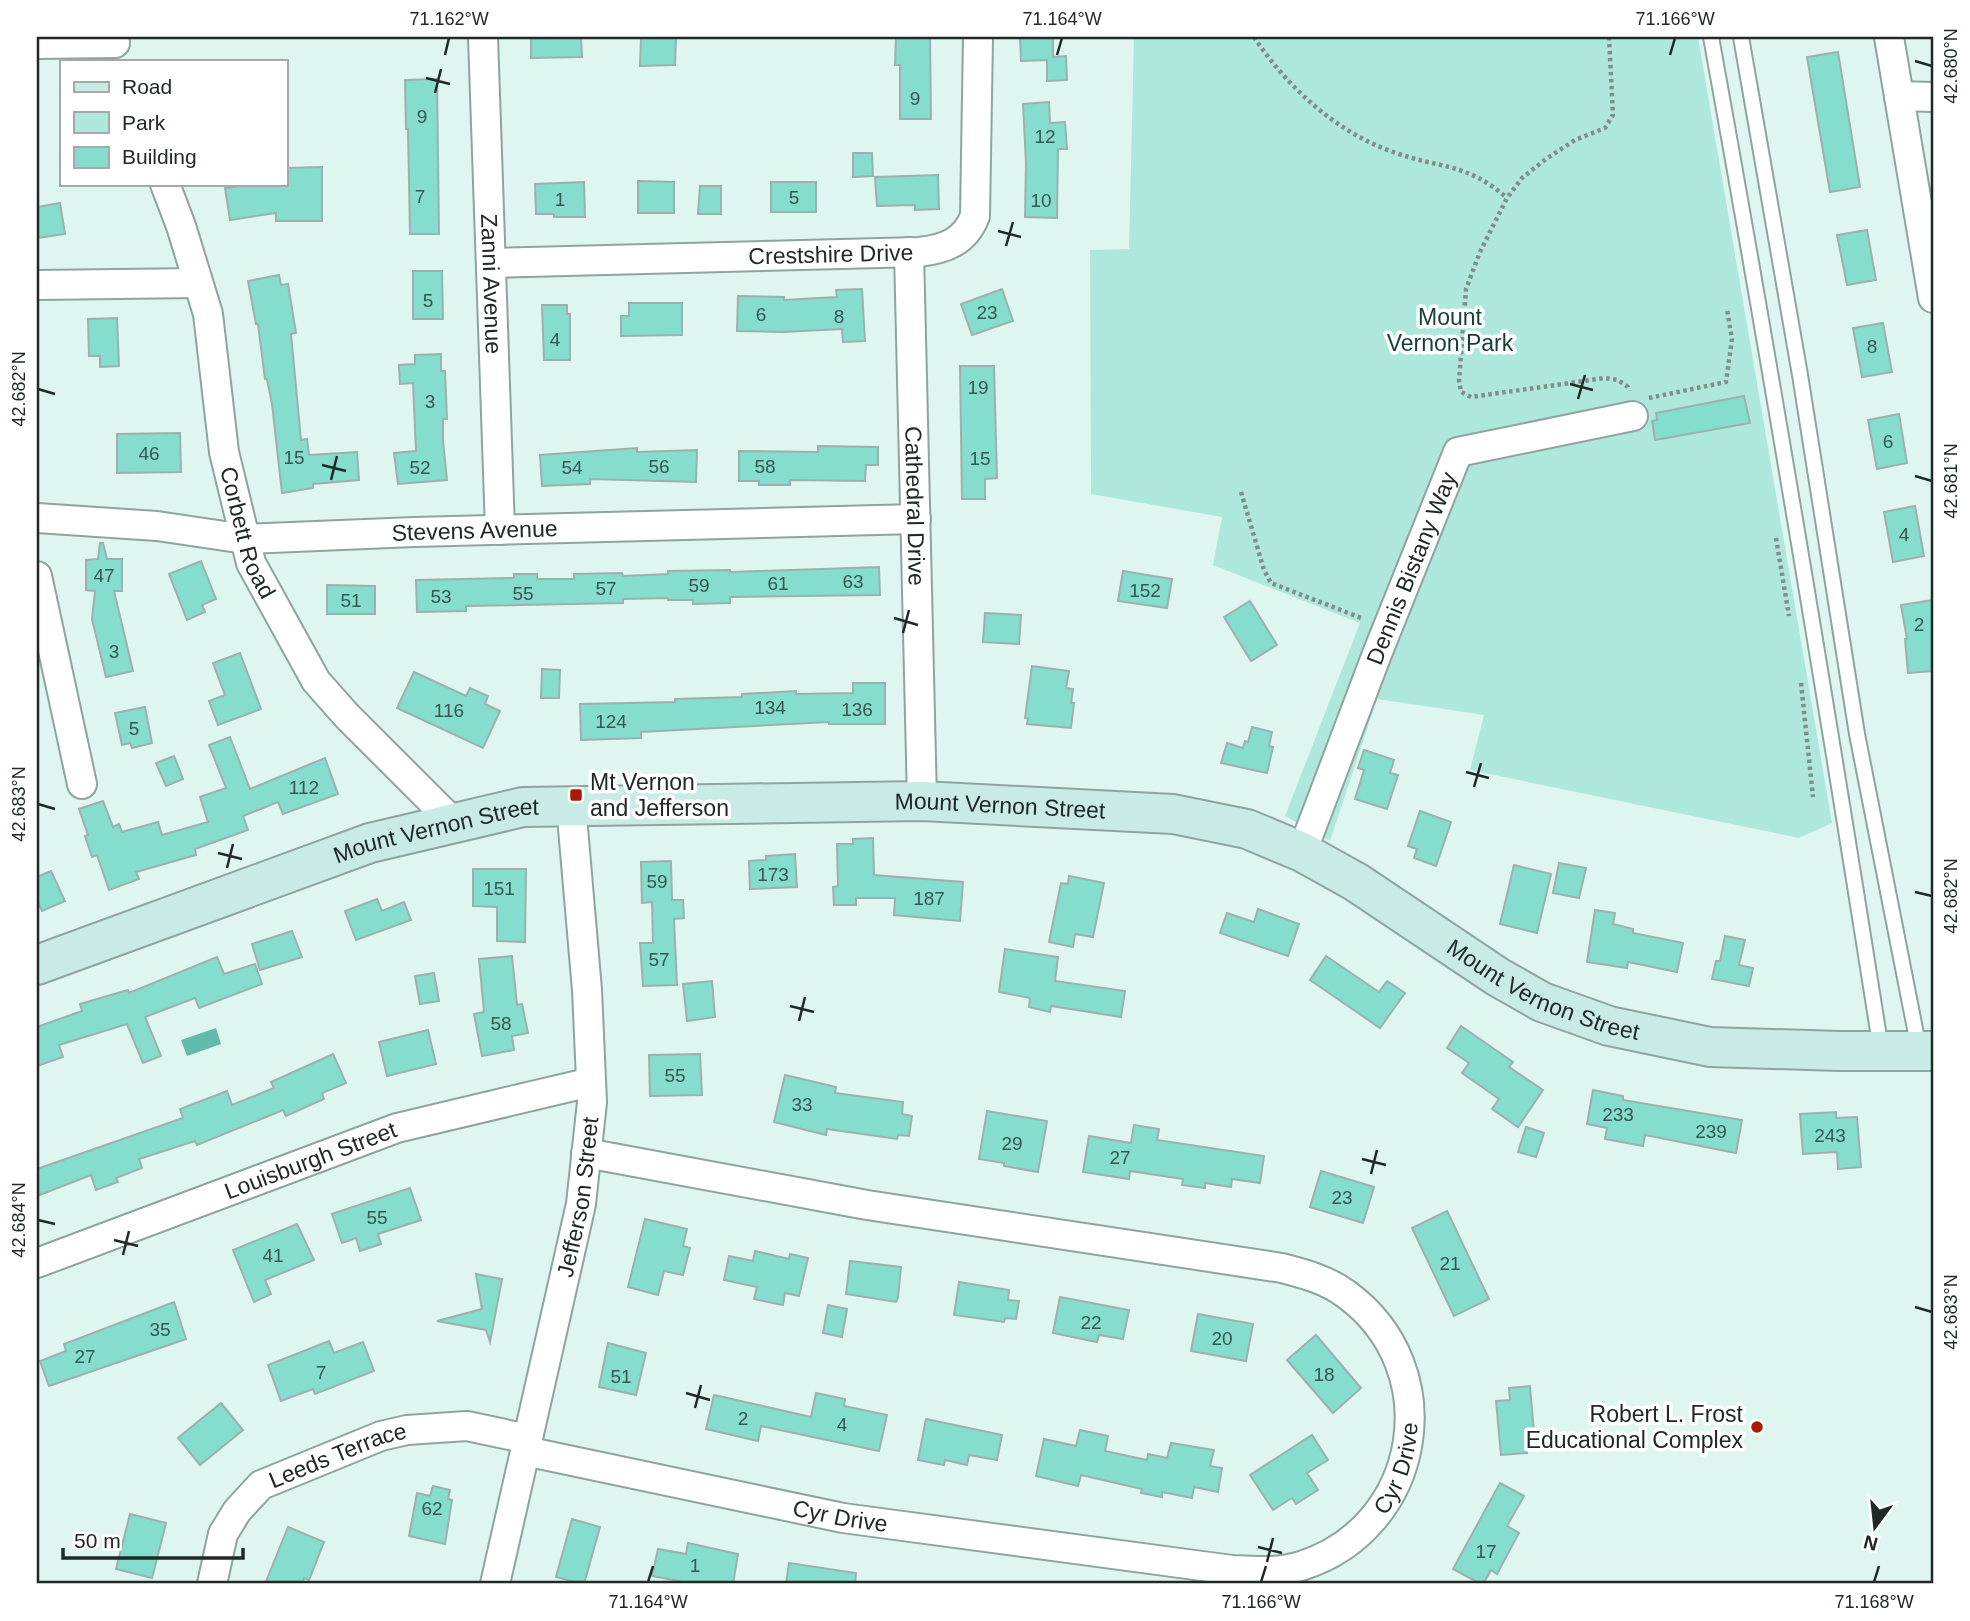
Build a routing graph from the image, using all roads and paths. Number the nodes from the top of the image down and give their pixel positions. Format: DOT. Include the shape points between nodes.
graph roads {
  1 [pos="483,37"];
  2 [pos="978,37"];
  3 [pos="1254,37"];
  4 [pos="1609,37"];
  5 [pos="1711,37"];
  6 [pos="1741,37"];
  7 [pos="1889,37"];
  8 [pos="37,44"];
  9 [pos="116,47"];
  10 [pos="1899,96"];
  11 [pos="1933,97"];
  12 [pos="165,186"];
  13 [pos="1507,198"];
  14 [pos="909,252"];
  15 [pos="491,263"];
  16 [pos="198,283"];
  17 [pos="37,285"];
  18 [pos="1933,299"];
  19 [pos="1727,309"];
  20 [pos="1632,409"];
  21 [pos="1241,492"];
  22 [pos="37,518"];
  23 [pos="915,519"];
  24 [pos="500,530"];
  25 [pos="1776,538"];
  26 [pos="245,539"];
  27 [pos="37,576"];
  28 [pos="1790,620"];
  29 [pos="1388,628"];
  30 [pos="1800,674"];
  31 [pos="82,784"];
  32 [pos="1813,797"];
  33 [pos="922,801"];
  34 [pos="571,805"];
  35 [pos="453,822"];
  36 [pos="1302,852"];
  37 [pos="37,965"];
  38 [pos="1881,1051"];
  39 [pos="1926,1051"];
  40 [pos="591,1082"];
  41 [pos="586,1153"];
  42 [pos="37,1263"];
  43 [pos="527,1445"];
  44 [pos="212,1584"];
  45 [pos="495,1584"];
  1 -- 15 [label="street, Zanni Avenue"];
  2 -- 14 [label="street, Crestshire Drive" via="975,216 960,240 936,250"];
  3 -- 13 [label="path" via="1304,97 1350,132 1394,152 1473,173"];
  4 -- 13 [label="path" via="1613,115 1605,128 1546,159 1522,178"];
  5 -- 38 [label="lane" via="1826,699"];
  6 -- 39 [label="lane" via="1857,734"];
  7 -- 10 [label="street"];
  8 -- 9 [label="street"];
  10 -- 11 [label="street"];
  10 -- 18 [label="street"];
  12 -- 16 [label="street, Corbett Road"];
  13 -- 20 [label="path" via="1466,289 1461,392 1471,397 1605,378 1628,387"];
  14 -- 15 [label="street, Crestshire Drive"];
  14 -- 23 [label="street, Cathedral Drive"];
  15 -- 24 [label="street, Zanni Avenue"];
  16 -- 17 [label="street"];
  16 -- 26 [label="street, Corbett Road" via="208,314 224,453"];
  19 -- 20 [label="path" via="1732,340 1727,382"];
  20 -- 29 [label="street, Dennis Bistany Way" via="1458,452"];
  21 -- 29 [label="path" via="1270,583"];
  22 -- 26 [label="street, Stevens Avenue" via="157,526"];
  23 -- 24 [label="street, Stevens Avenue"];
  23 -- 33 [label="street, Cathedral Drive"];
  24 -- 26 [label="street, Stevens Avenue"];
  25 -- 28 [label="path"];
  26 -- 35 [label="street, Corbett Road" via="251,563 316,681"];
  27 -- 31 [label="street"];
  29 -- 36 [label="street, Dennis Bistany Way"];
  30 -- 32 [label="path"];
  33 -- 34 [label="main road, Mount Vernon Street"];
  33 -- 36 [label="main road, Mount Vernon Street" via="1173,814 1247,829"];
  34 -- 35 [label="main road, Mount Vernon Street" via="523,807"];
  34 -- 40 [label="street, Jefferson Street"];
  35 -- 37 [label="main road, Mount Vernon Street" via="370,843"];
  36 -- 38 [label="main road, Mount Vernon Street" via="1356,882 1497,977 1542,1002 1609,1026 1710,1047"];
  38 -- 39 [label="main road, Mount Vernon Street"];
  40 -- 41 [label="street, Jefferson Street"];
  40 -- 42 [label="street, Louisburgh Street" via="397,1128"];
  41 -- 43 [label="street, Jefferson Street" via="581,1204"];
  41 -- 43 [label="street, Cyr Drive" via="867,1205 1282,1268 1315,1277 1346,1293 1391,1344 1409,1398 1409,1444 1383,1507 1360,1532 1301,1566 1267,1572 843,1518"];
  43 -- 44 [label="street, Leeds Terrace" via="467,1426 407,1430 369,1440 261,1485 223,1534"];
  43 -- 45 [label="street, Jefferson Street"];
}
